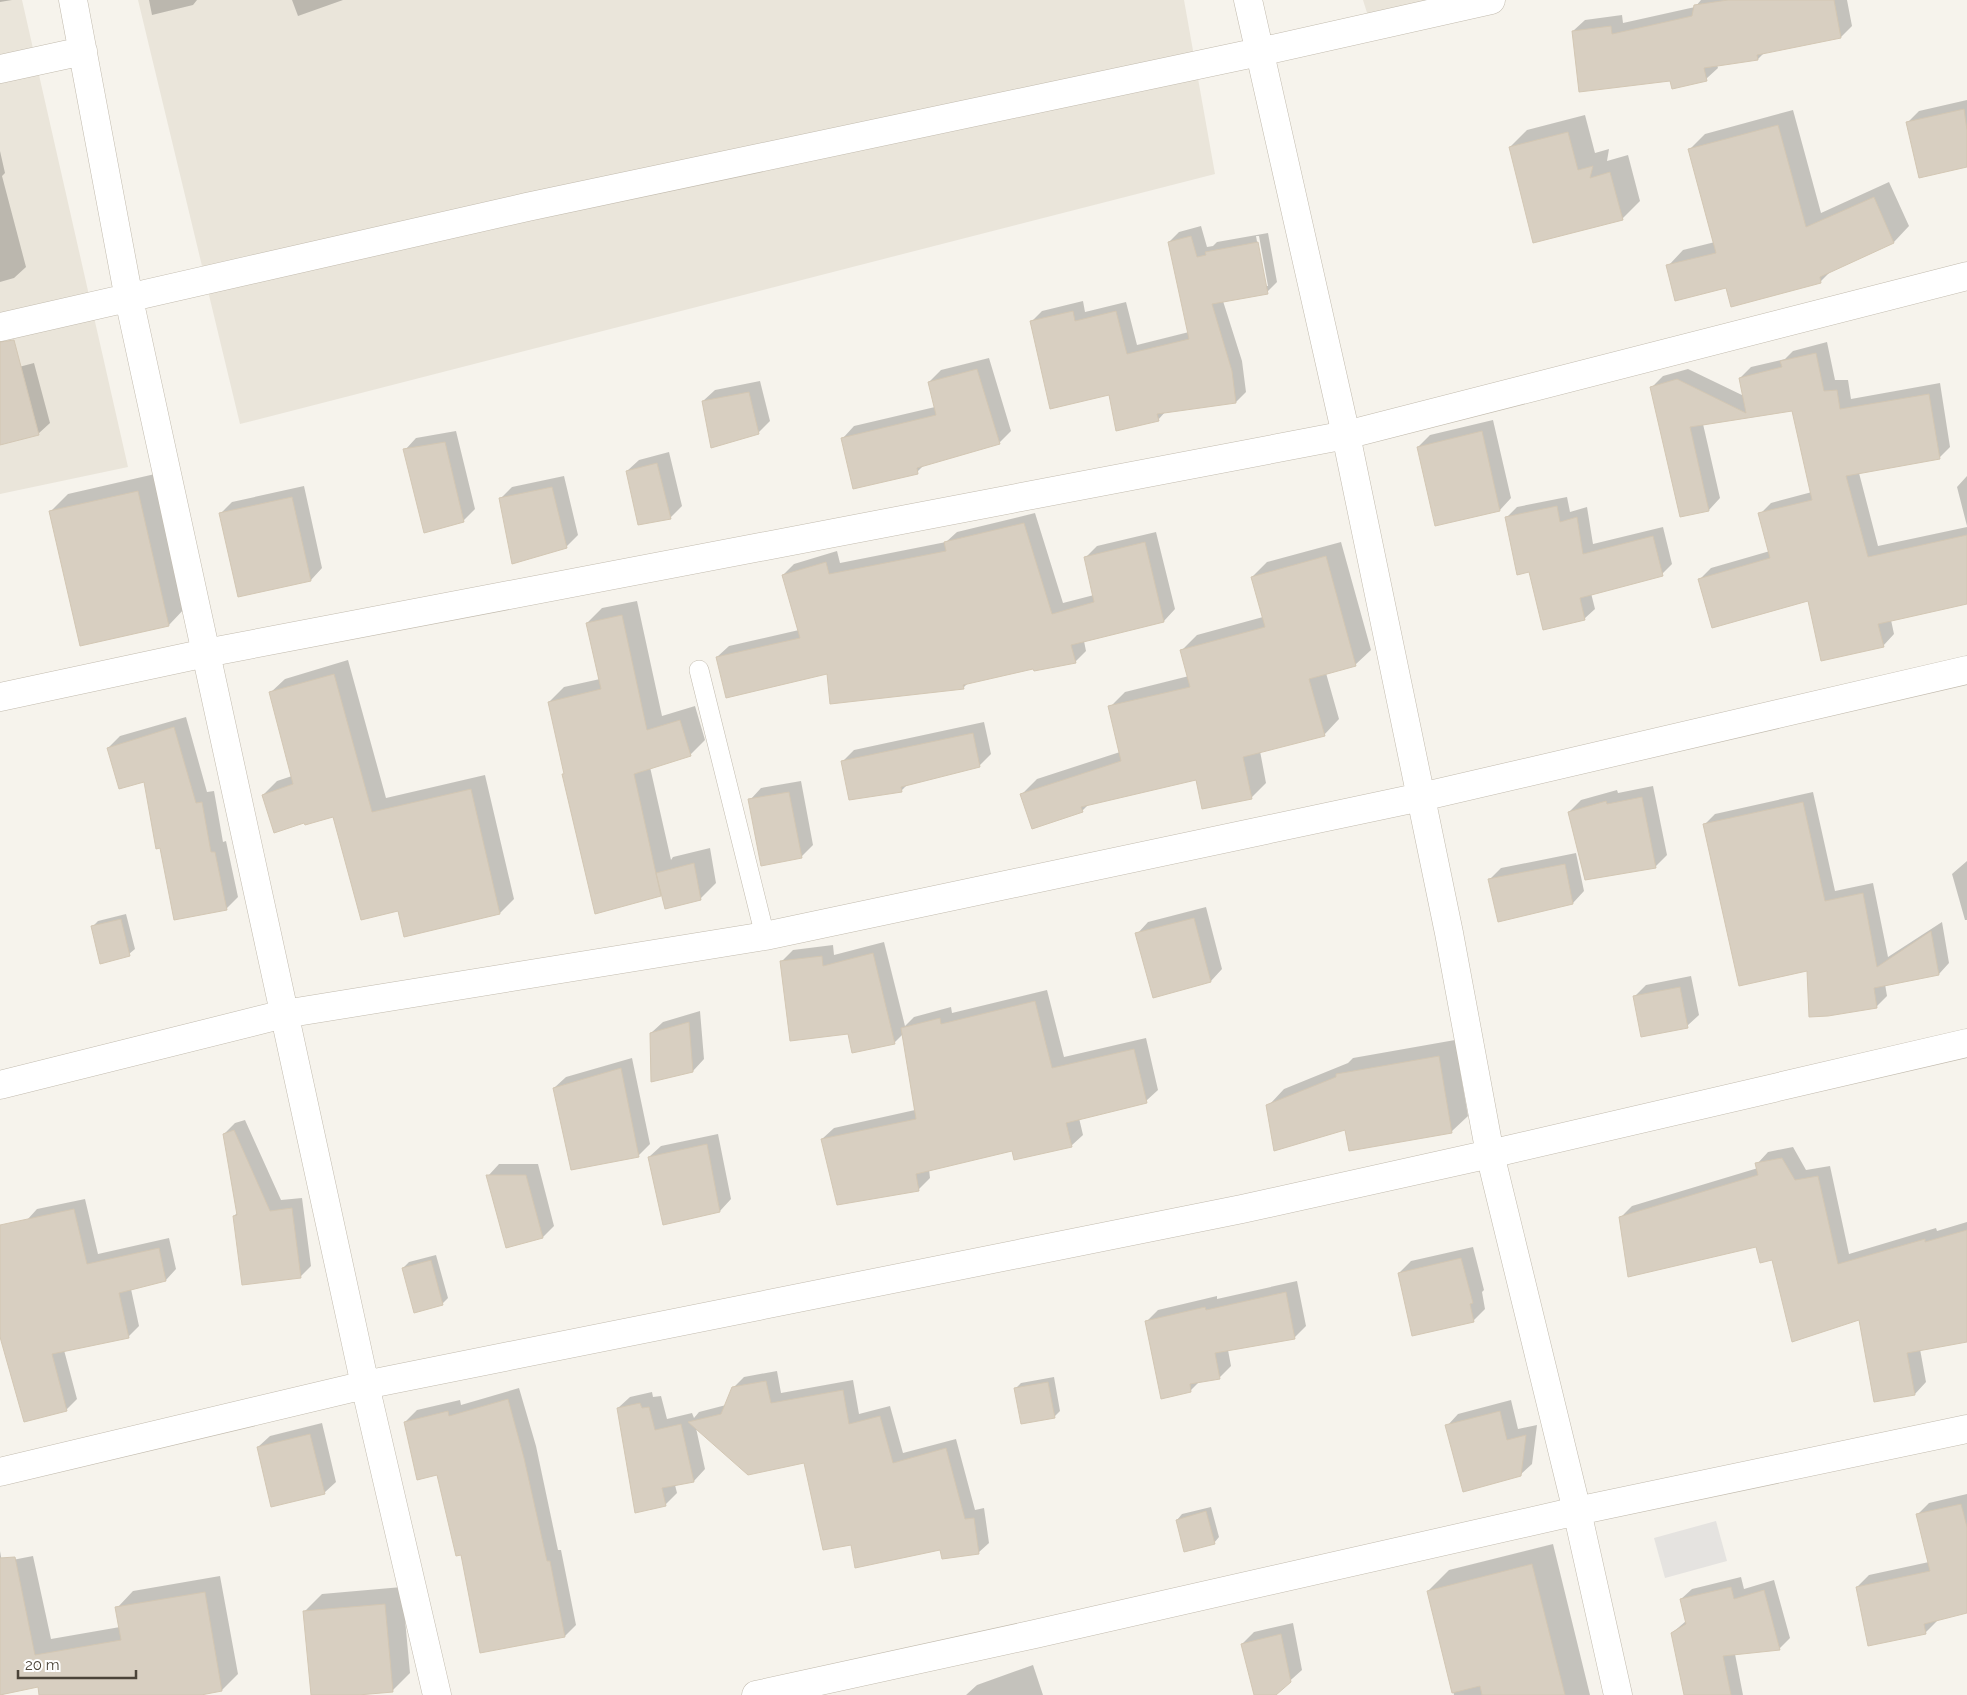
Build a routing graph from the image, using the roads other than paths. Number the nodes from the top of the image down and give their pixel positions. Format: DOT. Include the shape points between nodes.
graph roads {
  1 [pos="73,0"];
  2 [pos="1248,0"];
  3 [pos="1491,0"];
  4 [pos="83,51"];
  5 [pos="1259,52"];
  6 [pos="0,69"];
  7 [pos="1967,276"];
  8 [pos="129,299"];
  9 [pos="0,327"];
  10 [pos="1346,435"];
  11 [pos="206,653"];
  12 [pos="699,670"];
  13 [pos="1967,670"];
  14 [pos="0,697"];
  15 [pos="1421,797"];
  16 [pos="765,936"];
  17 [pos="284,1014"];
  18 [pos="1967,1043"];
  19 [pos="0,1085"];
  20 [pos="1490,1154"];
  21 [pos="365,1385"];
  22 [pos="1967,1428"];
  23 [pos="0,1472"];
  24 [pos="1578,1511"];
  25 [pos="437,1695"];
  26 [pos="756,1695"];
  27 [pos="1618,1695"];
  1 -- 4 [label="street"];
  2 -- 5 [label="street"];
  3 -- 5 [label="street"];
  4 -- 6 [label="street"];
  4 -- 8 [label="street"];
  5 -- 8 [label="street" via="528,207"];
  5 -- 10 [label="street"];
  7 -- 10 [label="street"];
  8 -- 9 [label="street"];
  8 -- 11 [label="street"];
  10 -- 11 [label="street"];
  10 -- 15 [label="street"];
  11 -- 14 [label="street"];
  11 -- 17 [label="street"];
  12 -- 16 [label="lane"];
  13 -- 15 [label="street"];
  15 -- 16 [label="street"];
  15 -- 20 [label="street"];
  16 -- 17 [label="street"];
  17 -- 19 [label="street"];
  17 -- 21 [label="street"];
  18 -- 20 [label="street"];
  20 -- 21 [label="street" via="1242,1209"];
  20 -- 24 [label="street"];
  21 -- 23 [label="street"];
  21 -- 25 [label="street"];
  22 -- 24 [label="street"];
  24 -- 26 [label="street"];
  24 -- 27 [label="street"];
}
